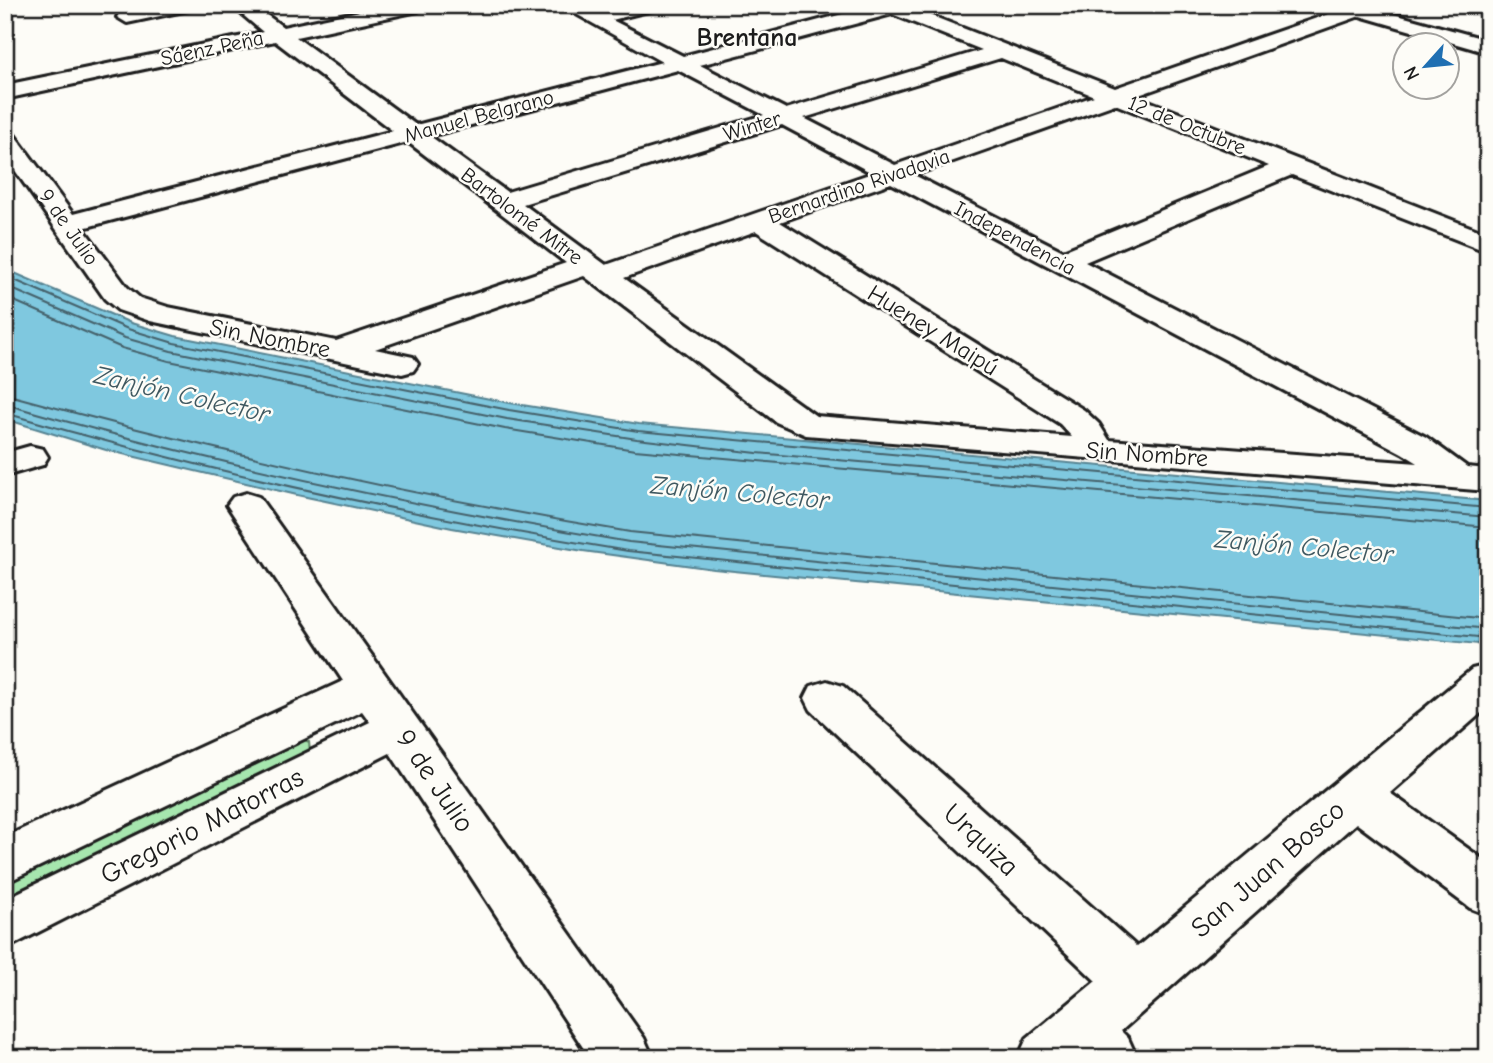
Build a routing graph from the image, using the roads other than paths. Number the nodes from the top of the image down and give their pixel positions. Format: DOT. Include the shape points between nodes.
graph roads {
  1 [pos="186,5"];
  2 [pos="240,5"];
  3 [pos="418,5"];
  4 [pos="649,5"];
  5 [pos="889,7"];
  6 [pos="1359,7"];
  7 [pos="582,12"];
  8 [pos="127,17"];
  9 [pos="279,34"];
  10 [pos="1488,47"];
  11 [pos="1001,51"];
  12 [pos="681,63"];
  13 [pos="5,92"];
  14 [pos="1116,97"];
  15 [pos="783,117"];
  16 [pos="412,134"];
  17 [pos="5,138"];
  18 [pos="1291,166"];
  19 [pos="893,174"];
  20 [pos="503,202"];
  21 [pos="759,221"];
  22 [pos="66,224"];
  23 [pos="1488,244"];
  24 [pos="1062,262"];
  25 [pos="595,270"];
  26 [pos="139,308"];
  27 [pos="338,351"];
  28 [pos="402,364"];
  29 [pos="806,425"];
  30 [pos="1096,450"];
  31 [pos="1472,479"];
  32 [pos="246,505"];
  33 [pos="1488,681"];
  34 [pos="371,687"];
  35 [pos="827,698"];
  36 [pos="399,728"];
  37 [pos="1355,795"];
  38 [pos="5,862"];
  39 [pos="1488,892"];
  40 [pos="5,925"];
  41 [pos="1136,982"];
  42 [pos="1079,1048"];
  43 [pos="624,1058"];
  1 -- 8 [label="street"];
  2 -- 9 [label="street, Bartolomé Mitre"];
  3 -- 9 [label="street, Sáenz Peña"];
  4 -- 7 [label="street"];
  5 -- 11 [label="street, 12 de Octubre"];
  5 -- 12 [label="street, Manuel Belgrano"];
  6 -- 10 [label="street"];
  6 -- 14 [label="street, Bernardino Rivadavia"];
  7 -- 12 [label="street, Independencia"];
  9 -- 13 [label="street, Sáenz Peña"];
  9 -- 16 [label="street, Bartolomé Mitre"];
  11 -- 14 [label="street, 12 de Octubre"];
  11 -- 15 [label="street, Winter"];
  12 -- 15 [label="street, Independencia"];
  12 -- 16 [label="street, Manuel Belgrano"];
  14 -- 18 [label="street, 12 de Octubre"];
  14 -- 19 [label="street, Bernardino Rivadavia"];
  15 -- 19 [label="street, Independencia"];
  15 -- 20 [label="street, Winter"];
  16 -- 20 [label="street, Bartolomé Mitre"];
  16 -- 22 [label="street, Manuel Belgrano"];
  17 -- 22 [label="street, 9 de Julio"];
  18 -- 23 [label="street, 12 de Octubre"];
  18 -- 24 [label="street"];
  19 -- 21 [label="street, Bernardino Rivadavia"];
  19 -- 24 [label="street, Independencia"];
  20 -- 25 [label="street, Bartolomé Mitre"];
  21 -- 25 [label="street, Bernardino Rivadavia"];
  21 -- 30 [label="street, Hueney Maipú" via="1072,417 1087,431"];
  22 -- 26 [label="street, 9 de Julio" via="116,293"];
  24 -- 31 [label="street, Independencia"];
  25 -- 27 [label="street, Bernardino Rivadavia"];
  25 -- 29 [label="street, Bartolomé Mitre"];
  26 -- 27 [label="street, Sin Nombre"];
  27 -- 28 [label="street, Sin Nombre"];
  29 -- 30 [label="street, Sin Nombre"];
  30 -- 31 [label="street, Sin Nombre"];
  32 -- 34 [label="street, 9 de Julio"];
  33 -- 37 [label="street, San Juan Bosco"];
  34 -- 36 [label="street, 9 de Julio"];
  34 -- 38 [label="street, Gregorio Matorras"];
  35 -- 41 [label="street, Urquiza"];
  36 -- 40 [label="street, Gregorio Matorras"];
  36 -- 43 [label="street, 9 de Julio"];
  37 -- 39 [label="street"];
  37 -- 41 [label="street, San Juan Bosco"];
  41 -- 42 [label="street, San Juan Bosco"];
}
